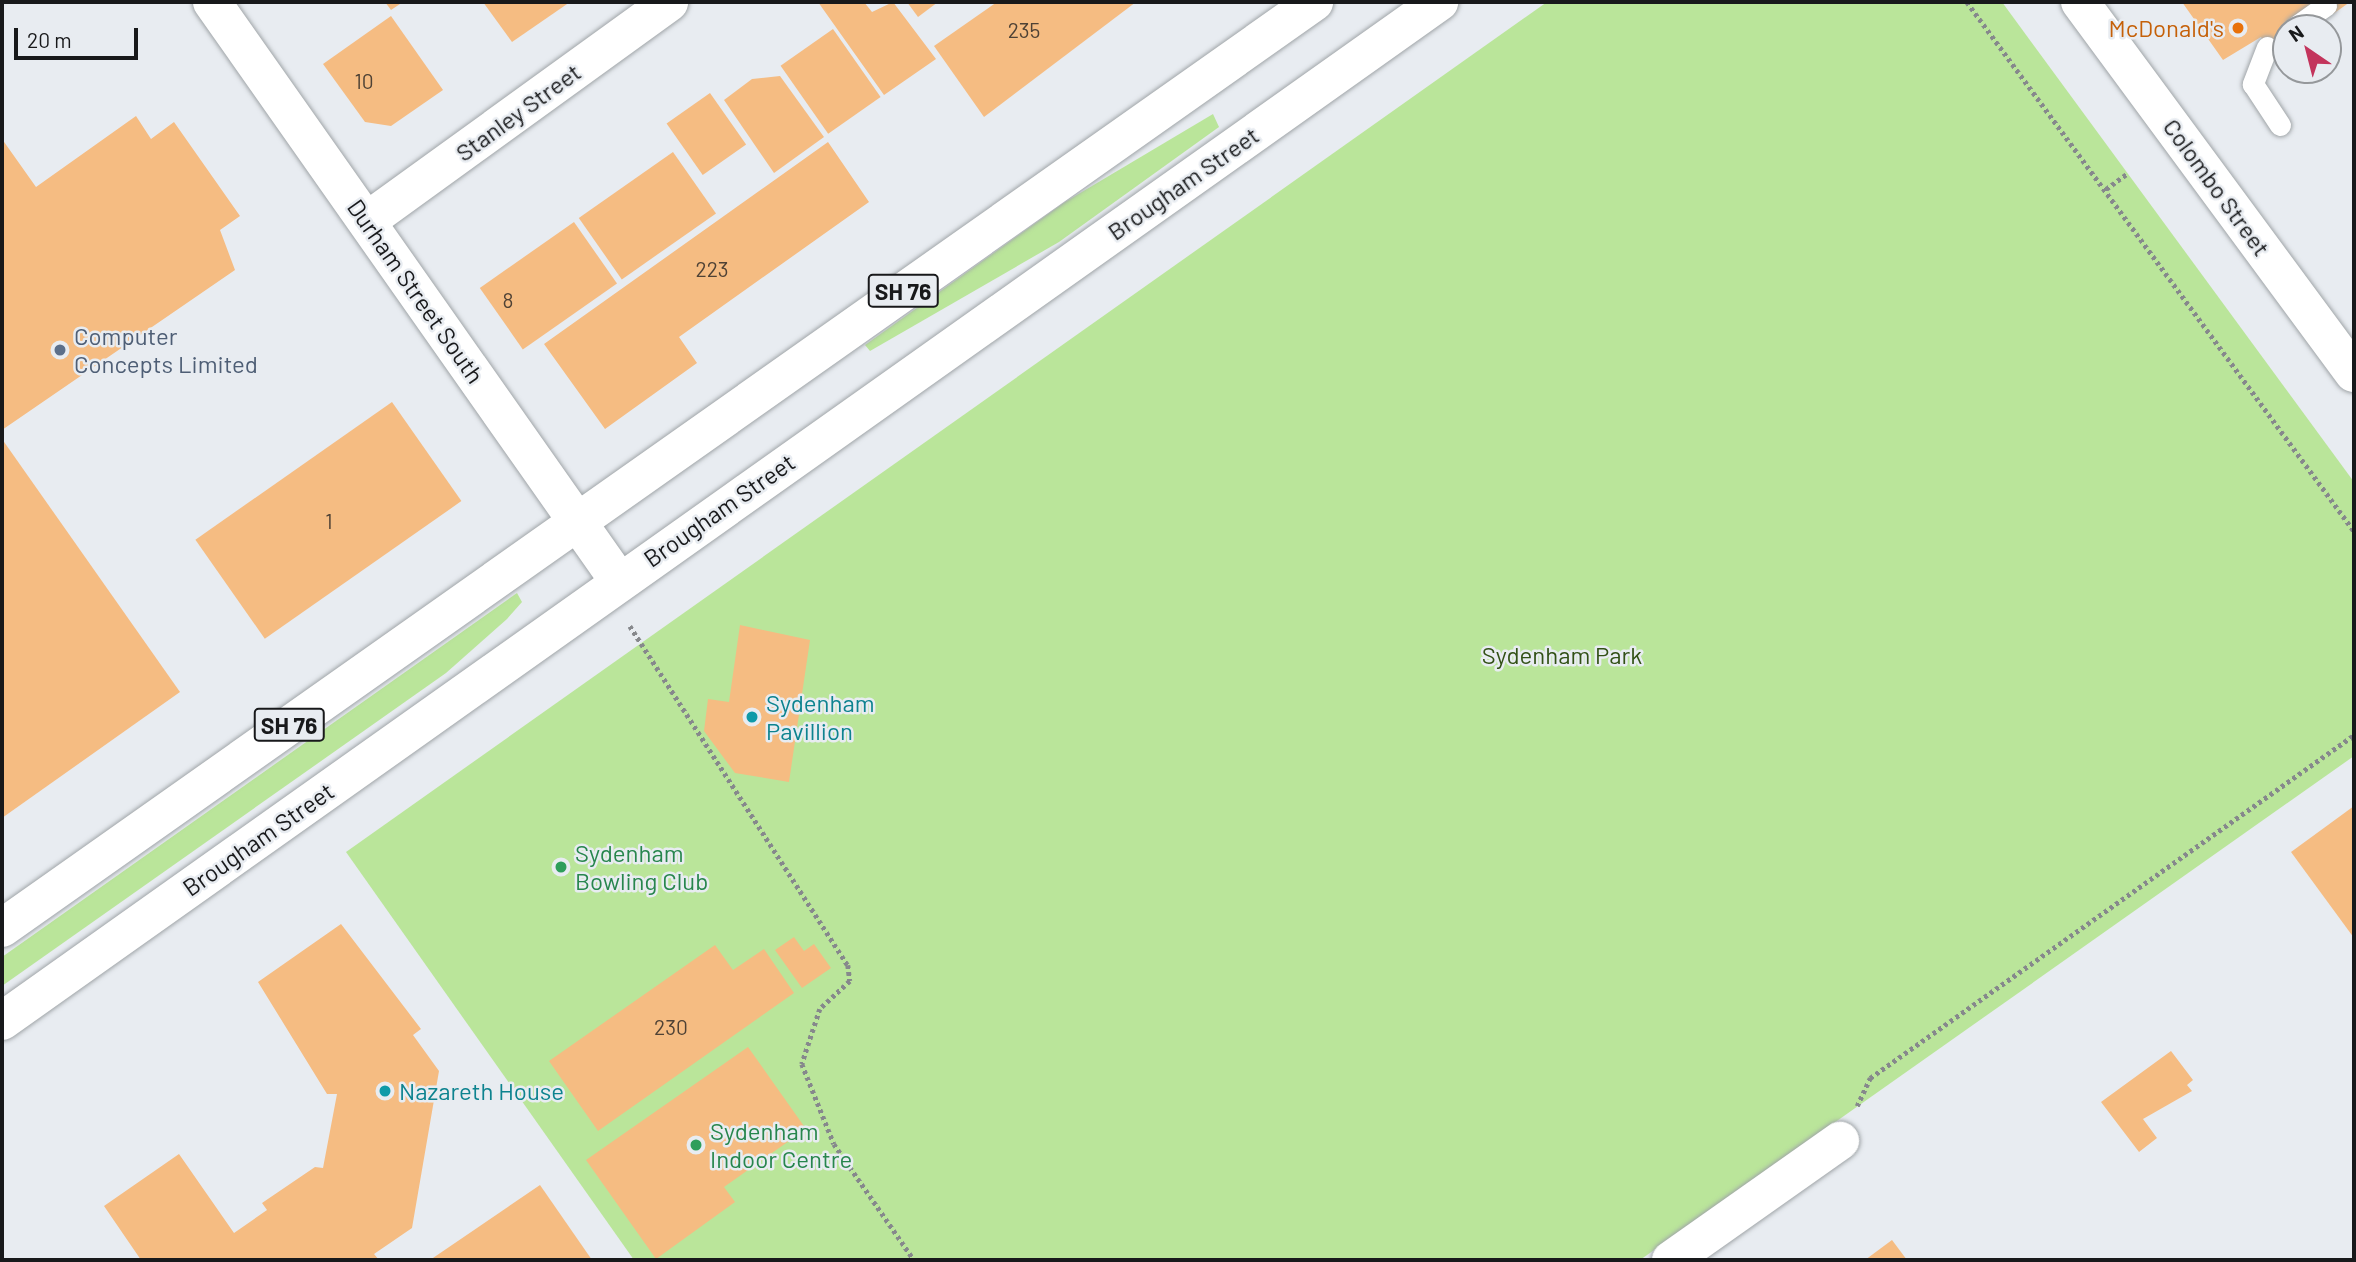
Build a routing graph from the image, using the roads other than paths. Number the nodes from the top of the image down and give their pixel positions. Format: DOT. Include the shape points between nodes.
graph roads {
  1 [pos="212,2"];
  2 [pos="1314,2"];
  3 [pos="1439,2"];
  4 [pos="2080,2"];
  5 [pos="664,3"];
  6 [pos="2326,5"];
  7 [pos="2313,14"];
  8 [pos="2267,47"];
  9 [pos="2280,125"];
  10 [pos="367,222"];
  11 [pos="2353,367"];
  12 [pos="577,522"];
  13 [pos="619,581"];
  14 [pos="2,928"];
  15 [pos="2,1021"];
  16 [pos="1840,1141"];
  17 [pos="1671,1260"];
  1 -- 10 [label="main road, Durham Street South"];
  2 -- 12 [label="main road, SH 76"];
  3 -- 13 [label="main road, Brougham Street / SH 76"];
  4 -- 11 [label="main road, Colombo Street"];
  5 -- 10 [label="main road, Stanley Street"];
  6 -- 7 [label="lane"];
  8 -- 9 [label="lane" via="2255,65 2253,85"];
  10 -- 12 [label="main road, Durham Street South"];
  12 -- 13 [label="main road, Durham Street South"];
  12 -- 14 [label="main road, SH 76"];
  13 -- 15 [label="main road, Brougham Street / SH 76"];
  16 -- 17 [label="main road"];
}
